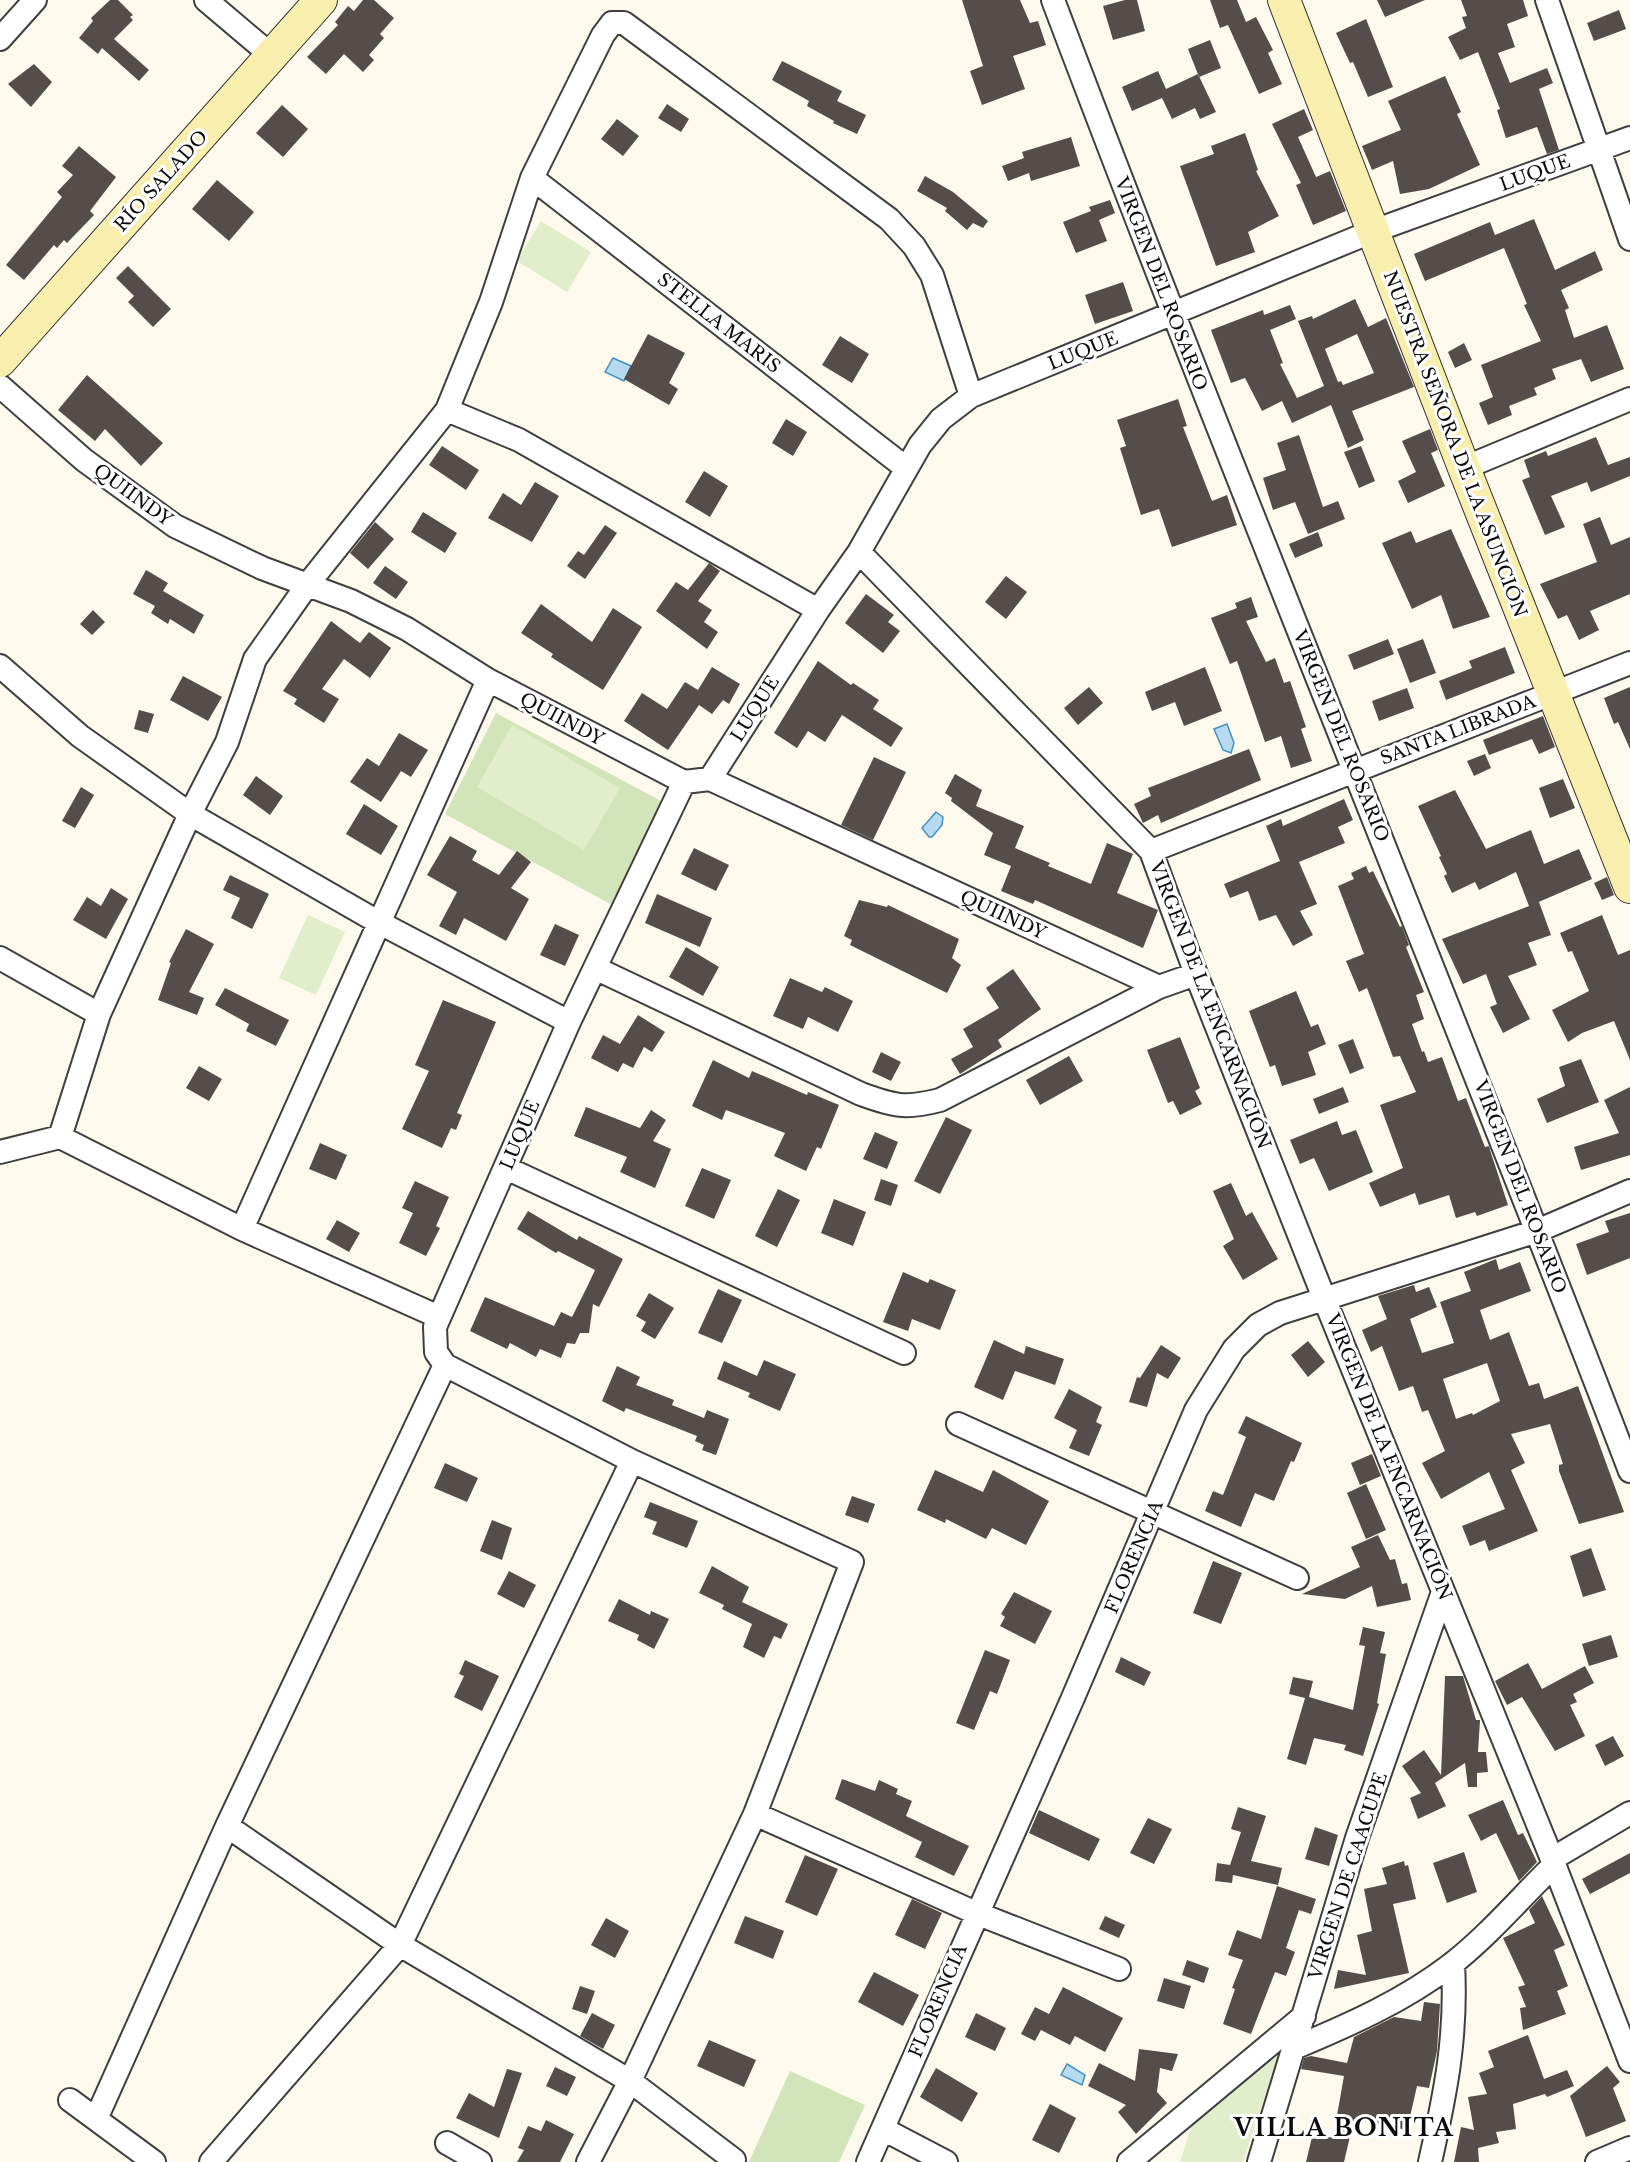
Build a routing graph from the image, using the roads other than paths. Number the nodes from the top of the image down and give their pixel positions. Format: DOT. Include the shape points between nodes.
graph roads {
  1 [pos="35,0"];
  2 [pos="206,0"];
  3 [pos="321,0"];
  4 [pos="1053,0"];
  5 [pos="1284,0"];
  6 [pos="1547,0"];
  7 [pos="0,39"];
  8 [pos="272,56"];
  9 [pos="1630,138"];
  10 [pos="1598,150"];
  11 [pos="532,178"];
  12 [pos="1371,232"];
  13 [pos="1630,239"];
  14 [pos="1172,315"];
  15 [pos="0,361"];
  16 [pos="0,386"];
  17 [pos="971,396"];
  18 [pos="1630,399"];
  19 [pos="447,410"];
  20 [pos="906,468"];
  21 [pos="1464,468"];
  22 [pos="859,552"];
  23 [pos="308,584"];
  24 [pos="818,610"];
  25 [pos="1630,663"];
  26 [pos="0,666"];
  27 [pos="488,680"];
  28 [pos="1553,693"];
  29 [pos="1355,771"];
  30 [pos="710,779"];
  31 [pos="684,782"];
  32 [pos="190,814"];
  33 [pos="1151,851"];
  34 [pos="1630,887"];
  35 [pos="378,922"];
  36 [pos="0,958"];
  37 [pos="595,968"];
  38 [pos="1196,974"];
  39 [pos="1159,987"];
  40 [pos="99,1014"];
  41 [pos="568,1022"];
  42 [pos="60,1137"];
  43 [pos="0,1152"];
  44 [pos="506,1168"];
  45 [pos="1630,1191"];
  46 [pos="242,1230"];
  47 [pos="1537,1231"];
  48 [pos="1324,1298"];
  49 [pos="437,1322"];
  50 [pos="904,1353"];
  51 [pos="445,1365"];
  52 [pos="958,1424"];
  53 [pos="632,1461"];
  54 [pos="1630,1471"];
  55 [pos="1152,1514"];
  56 [pos="1297,1578"];
  57 [pos="1443,1592"];
  58 [pos="755,1814"];
  59 [pos="1630,1814"];
  60 [pos="227,1826"];
  61 [pos="1553,1862"];
  62 [pos="976,1912"];
  63 [pos="400,1944"];
  64 [pos="1453,1963"];
  65 [pos="1119,1969"];
  66 [pos="1304,2016"];
  67 [pos="1294,2048"];
  68 [pos="1630,2061"];
  69 [pos="630,2081"];
  70 [pos="70,2100"];
  71 [pos="96,2119"];
  72 [pos="883,2129"];
  73 [pos="447,2143"];
  74 [pos="1630,2148"];
  75 [pos="734,2160"];
  76 [pos="154,2162"];
  77 [pos="211,2162"];
  78 [pos="480,2162"];
  79 [pos="588,2162"];
  80 [pos="868,2162"];
  81 [pos="946,2162"];
  82 [pos="1128,2162"];
  83 [pos="1258,2162"];
  84 [pos="1430,2162"];
  85 [pos="1597,2162"];
  1 -- 7 [label="street"];
  2 -- 8 [label="street"];
  3 -- 8 [label="street, RÍO SALADO"];
  4 -- 14 [label="street, VIRGEN DEL ROSARIO"];
  5 -- 12 [label="street, NUESTRA SEÑORA DE LA ASUNCIÓN"];
  6 -- 10 [label="street"];
  8 -- 15 [label="street, RÍO SALADO"];
  9 -- 10 [label="street, LUQUE"];
  10 -- 12 [label="street, LUQUE"];
  10 -- 13 [label="street"];
  11 -- 17 [label="street" via="603,35 612,23 624,23 889,219 914,246 932,275"];
  11 -- 19 [label="street" via="491,302"];
  11 -- 20 [label="street, STELLA MARIS"];
  12 -- 14 [label="street, LUQUE"];
  12 -- 21 [label="street, NUESTRA SEÑORA DE LA ASUNCIÓN"];
  14 -- 17 [label="street, LUQUE"];
  14 -- 29 [label="street, VIRGEN DEL ROSARIO"];
  16 -- 23 [label="street, QUIINDY" via="84,459 175,526 262,568"];
  17 -- 20 [label="street, LUQUE" via="941,419"];
  18 -- 21 [label="street"];
  19 -- 23 [label="street"];
  19 -- 24 [label="street" via="519,440"];
  20 -- 22 [label="street, LUQUE"];
  21 -- 28 [label="street, NUESTRA SEÑORA DE LA ASUNCIÓN"];
  22 -- 24 [label="street, LUQUE"];
  22 -- 33 [label="street"];
  23 -- 27 [label="street, QUIINDY" via="406,629"];
  23 -- 32 [label="street" via="255,659 227,742"];
  24 -- 30 [label="street, LUQUE"];
  25 -- 28 [label="street, SANTA LIBRADA"];
  26 -- 32 [label="street" via="80,736"];
  27 -- 31 [label="street, QUIINDY"];
  27 -- 35 [label="street"];
  28 -- 29 [label="street, SANTA LIBRADA"];
  28 -- 34 [label="street, NUESTRA SEÑORA DE LA ASUNCIÓN"];
  29 -- 33 [label="street, SANTA LIBRADA"];
  29 -- 47 [label="street, VIRGEN DEL ROSARIO"];
  30 -- 31 [label="street"];
  30 -- 39 [label="street, QUIINDY"];
  31 -- 37 [label="street, LUQUE"];
  32 -- 35 [label="street"];
  32 -- 40 [label="street"];
  33 -- 38 [label="street, VIRGEN DE LA ENCARNACIÓN"];
  35 -- 41 [label="street"];
  35 -- 46 [label="street"];
  36 -- 40 [label="street"];
  37 -- 39 [label="street" via="861,1094 888,1104 913,1107 940,1100"];
  37 -- 41 [label="street, LUQUE"];
  38 -- 39 [label="street"];
  38 -- 48 [label="street, VIRGEN DE LA ENCARNACIÓN"];
  40 -- 42 [label="street"];
  41 -- 44 [label="street, LUQUE"];
  42 -- 43 [label="street"];
  42 -- 46 [label="street"];
  44 -- 49 [label="street, LUQUE"];
  44 -- 50 [label="street"];
  45 -- 47 [label="street, FLORENCIA"];
  46 -- 49 [label="street"];
  47 -- 48 [label="street, FLORENCIA"];
  47 -- 54 [label="street, VIRGEN DEL ROSARIO"];
  48 -- 55 [label="street, FLORENCIA" via="1280,1312 1258,1325 1234,1349 1196,1410"];
  48 -- 57 [label="street, VIRGEN DE LA ENCARNACIÓN"];
  49 -- 51 [label="street" via="436,1352"];
  51 -- 53 [label="street"];
  51 -- 60 [label="street"];
  52 -- 55 [label="street"];
  53 -- 58 [label="street" via="852,1562"];
  53 -- 63 [label="street"];
  55 -- 56 [label="street"];
  55 -- 62 [label="street, FLORENCIA"];
  57 -- 61 [label="street, VIRGEN DE LA ENCARNACIÓN"];
  57 -- 66 [label="street, VIRGEN DE CAACUPE" via="1357,1838"];
  58 -- 62 [label="street"];
  58 -- 69 [label="street"];
  59 -- 61 [label="street"];
  60 -- 63 [label="street"];
  60 -- 71 [label="street"];
  61 -- 64 [label="street"];
  61 -- 68 [label="street, VIRGEN DE LA ENCARNACIÓN"];
  62 -- 65 [label="street"];
  62 -- 72 [label="street, FLORENCIA"];
  63 -- 69 [label="street"];
  63 -- 77 [label="street"];
  64 -- 67 [label="street" via="1410,1993"];
  64 -- 84 [label="street" via="1453,2044"];
  66 -- 67 [label="street, VIRGEN DE CAACUPE"];
  66 -- 82 [label="street"];
  67 -- 83 [label="street, VIRGEN DE CAACUPE"];
  69 -- 75 [label="street"];
  69 -- 79 [label="street"];
  70 -- 71 [label="street"];
  71 -- 76 [label="street"];
  72 -- 80 [label="street, FLORENCIA"];
  72 -- 81 [label="street"];
  73 -- 78 [label="street"];
  74 -- 85 [label="street"];
}
